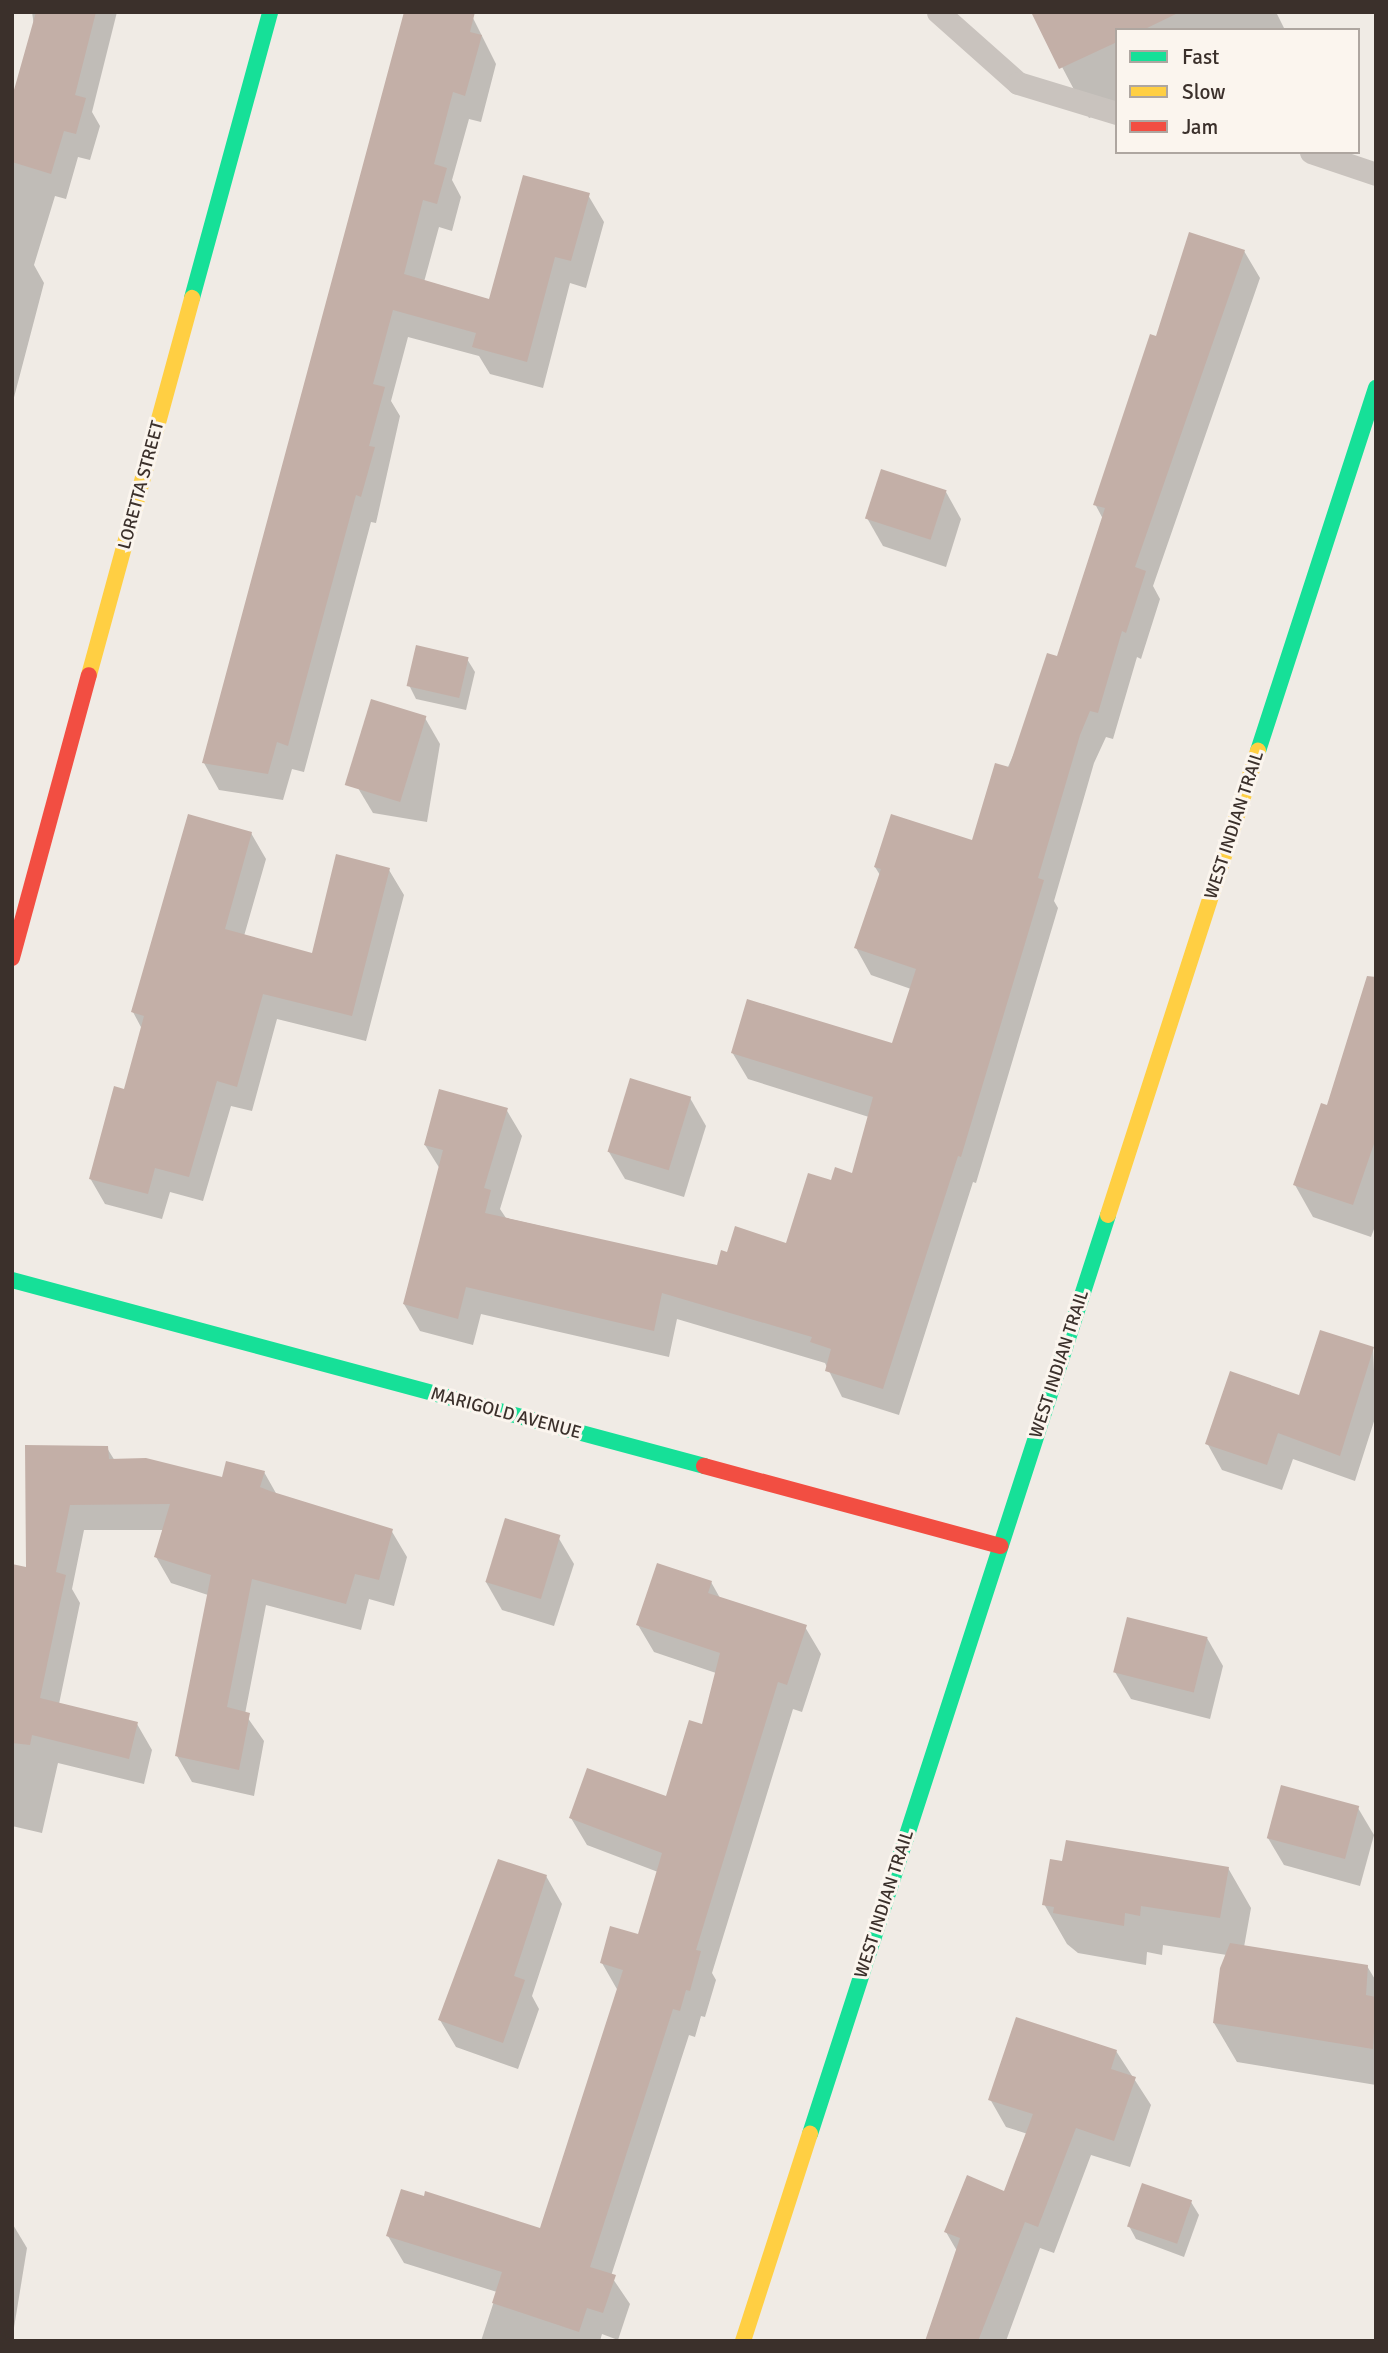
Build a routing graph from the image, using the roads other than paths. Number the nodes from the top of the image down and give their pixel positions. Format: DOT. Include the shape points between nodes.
graph roads {
  1 [pos="270,12"];
  2 [pos="938,12"];
  3 [pos="1115,112"];
  4 [pos="1317,154"];
  5 [pos="1376,174"];
  6 [pos="1376,388"];
  7 [pos="12,958"];
  8 [pos="12,1280"];
  9 [pos="1000,1546"];
  10 [pos="743,2341"];
  1 -- 7 [label="street, LORETTA STREET"];
  2 -- 3 [label="lane" via="1018,83"];
  4 -- 5 [label="lane"];
  6 -- 9 [label="street, WEST INDIAN TRAIL"];
  8 -- 9 [label="street, MARIGOLD AVENUE"];
  9 -- 10 [label="street, WEST INDIAN TRAIL"];
}
